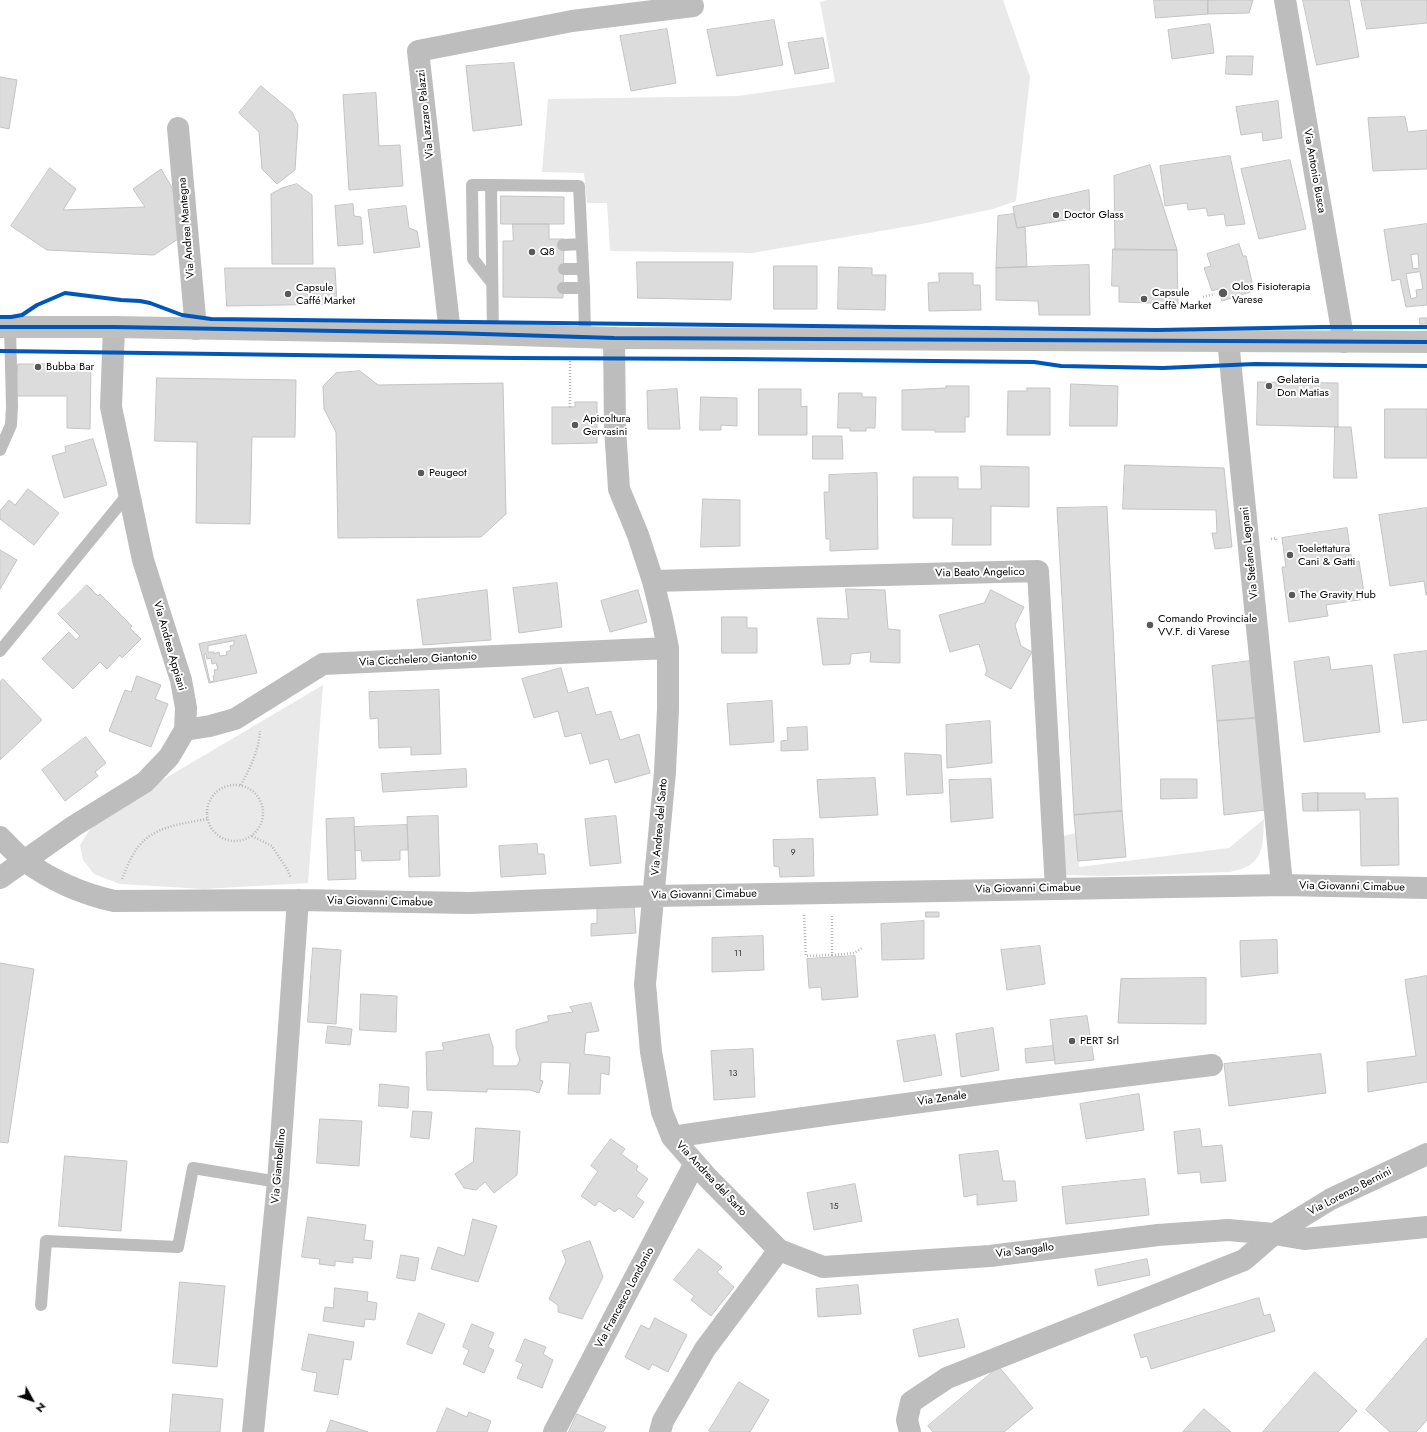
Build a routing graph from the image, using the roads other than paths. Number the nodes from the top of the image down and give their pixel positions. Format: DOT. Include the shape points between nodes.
graph roads {
  1 [pos="632,0"];
  2 [pos="1285,0"];
  3 [pos="693,6"];
  4 [pos="606,8"];
  5 [pos="178,128"];
  6 [pos="491,185"];
  7 [pos="582,244"];
  8 [pos="564,245"];
  9 [pos="564,269"];
  10 [pos="583,269"];
  11 [pos="496,287"];
  12 [pos="564,288"];
  13 [pos="584,288"];
  14 [pos="5,327"];
  15 [pos="114,327"];
  16 [pos="196,329"];
  17 [pos="450,333"];
  18 [pos="493,335"];
  19 [pos="585,337"];
  20 [pos="614,338"];
  21 [pos="1228,340"];
  22 [pos="1344,342"];
  23 [pos="1427,342"];
  24 [pos="0,450"];
  25 [pos="129,493"];
  26 [pos="653,581"];
  27 [pos="668,648"];
  28 [pos="0,651"];
  29 [pos="185,730"];
  30 [pos="0,837"];
  31 [pos="24,860"];
  32 [pos="0,878"];
  33 [pos="1282,885"];
  34 [pos="1427,888"];
  35 [pos="1056,889"];
  36 [pos="653,896"];
  37 [pos="298,900"];
  38 [pos="1212,1065"];
  39 [pos="672,1138"];
  40 [pos="1427,1154"];
  41 [pos="695,1163"];
  42 [pos="278,1182"];
  43 [pos="1427,1227"];
  44 [pos="1274,1234"];
  45 [pos="780,1250"];
  46 [pos="41,1304"];
  47 [pos="253,1432"];
  48 [pos="554,1432"];
  49 [pos="660,1432"];
  50 [pos="910,1432"];
  1 -- 4 [label="street, Via Lazzaro Palazzi"];
  2 -- 22 [label="street, Via Antonio Busca"];
  3 -- 4 [label="street, Via Lazzaro Palazzi"];
  4 -- 17 [label="street, Via Lazzaro Palazzi" via="572,21 418,51"];
  5 -- 16 [label="street, Via Andrea Mantegna"];
  6 -- 7 [label="lane" via="579,186"];
  6 -- 11 [label="lane" via="497,248"];
  6 -- 11 [label="lane" via="472,185 473,259"];
  7 -- 8 [label="lane"];
  7 -- 10 [label="lane"];
  9 -- 10 [label="lane"];
  10 -- 13 [label="lane"];
  11 -- 18 [label="lane"];
  12 -- 13 [label="lane"];
  13 -- 19 [label="lane"];
  14 -- 15 [label="main road"];
  14 -- 24 [label="lane" via="12,406 11,425"];
  15 -- 16 [label="main road"];
  15 -- 25 [label="street, Via Andrea Appiani" via="112,407"];
  16 -- 17 [label="main road"];
  17 -- 18 [label="main road"];
  18 -- 19 [label="main road"];
  19 -- 20 [label="main road"];
  20 -- 21 [label="main road"];
  20 -- 26 [label="street, Via Andrea del Sarto" via="619,489"];
  21 -- 22 [label="main road"];
  21 -- 33 [label="street, Via Stefano Legnani"];
  22 -- 23 [label="main road"];
  25 -- 28 [label="lane"];
  25 -- 29 [label="street, Via Andrea Appiani" via="143,560 181,680 186,708"];
  26 -- 27 [label="street, Via Andrea del Sarto"];
  26 -- 35 [label="street, Via Beato Angelico" via="1038,571"];
  27 -- 29 [label="street, Via Cicchelero Giantonio" via="323,664 235,719"];
  27 -- 36 [label="street, Via Andrea del Sarto" via="665,772"];
  29 -- 31 [label="street, Via Andrea Appiani" via="169,757 145,782"];
  30 -- 31 [label="street, Via Giovanni Cimabue"];
  31 -- 32 [label="street, Via Andrea Appiani"];
  31 -- 37 [label="street, Via Giovanni Cimabue" via="55,880 114,901"];
  33 -- 34 [label="street, Via Giovanni Cimabue"];
  33 -- 35 [label="street, Via Giovanni Cimabue"];
  35 -- 36 [label="street, Via Giovanni Cimabue"];
  36 -- 37 [label="street, Via Giovanni Cimabue" via="468,903"];
  36 -- 39 [label="street, Via Andrea del Sarto" via="645,984 651,1052 662,1112"];
  37 -- 42 [label="street, Via Giambellino"];
  38 -- 39 [label="street, Via Zenale" via="947,1098"];
  39 -- 41 [label="street, Via Andrea del Sarto"];
  40 -- 44 [label="street, Via Lorenzo Bernini" via="1331,1199"];
  41 -- 45 [label="street, Via Andrea del Sarto"];
  41 -- 48 [label="street, Via Francesco Londonio"];
  42 -- 46 [label="lane" via="193,1168 178,1247 46,1241"];
  42 -- 47 [label="street, Via Giambellino"];
  43 -- 44 [label="street, Via Sangallo" via="1304,1239"];
  44 -- 45 [label="street, Via Sangallo" via="1228,1230 1165,1234 990,1256 823,1268"];
  44 -- 50 [label="street" via="1244,1260 947,1378 911,1402 907,1420"];
  45 -- 49 [label="street" via="705,1349 662,1421"];
}
